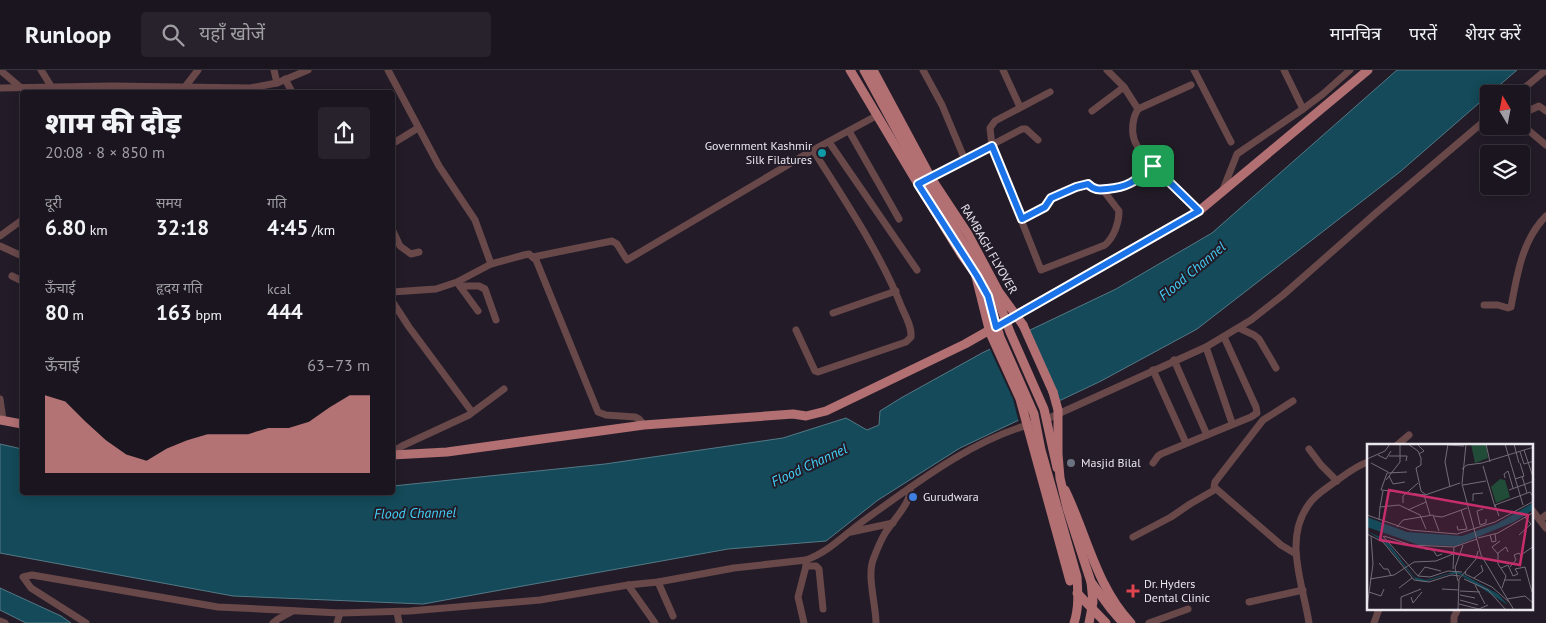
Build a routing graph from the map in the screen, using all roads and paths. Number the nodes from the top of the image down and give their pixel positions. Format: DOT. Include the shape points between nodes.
graph roads {
  1 [pos="0,70"];
  2 [pos="41,70"];
  3 [pos="198,70"];
  4 [pos="274,70"];
  5 [pos="308,70"];
  6 [pos="388,70"];
  7 [pos="850,70"];
  8 [pos="866,70"];
  9 [pos="873,70"];
  10 [pos="923,70"];
  11 [pos="1003,70"];
  12 [pos="1107,70"];
  13 [pos="1194,70"];
  14 [pos="1284,70"];
  15 [pos="1350,70"];
  16 [pos="1368,70"];
  17 [pos="1546,70"];
  18 [pos="285,79"];
  19 [pos="277,83"];
  20 [pos="1191,85"];
  21 [pos="1528,85"];
  22 [pos="51,86"];
  23 [pos="185,87"];
  24 [pos="1124,87"];
  25 [pos="0,88"];
  26 [pos="20,88"];
  27 [pos="113,89"];
  28 [pos="33,90"];
  29 [pos="181,90"];
  30 [pos="291,90"];
  31 [pos="1050,92"];
  32 [pos="1020,107"];
  33 [pos="1138,109"];
  34 [pos="1530,109"];
  35 [pos="1303,110"];
  36 [pos="1092,111"];
  37 [pos="1546,111"];
  38 [pos="876,116"];
  39 [pos="1480,125"];
  40 [pos="418,128"];
  41 [pos="849,131"];
  42 [pos="1530,132"];
  43 [pos="1038,140"];
  44 [pos="395,142"];
  45 [pos="829,142"];
  46 [pos="1231,142"];
  47 [pos="1546,145"];
  48 [pos="992,146"];
  49 [pos="813,150"];
  50 [pos="965,160"];
  51 [pos="1153,166"];
  52 [pos="928,179"];
  53 [pos="918,184"];
  54 [pos="1103,190"];
  55 [pos="1222,193"];
  56 [pos="1199,211"];
  57 [pos="1546,216"];
  58 [pos="900,219"];
  59 [pos="1022,219"];
  60 [pos="20,221"];
  61 [pos="395,235"];
  62 [pos="0,236"];
  63 [pos="0,246"];
  64 [pos="419,252"];
  65 [pos="20,255"];
  66 [pos="533,257"];
  67 [pos="490,264"];
  68 [pos="916,270"];
  69 [pos="12,276"];
  70 [pos="20,280"];
  71 [pos="458,284"];
  72 [pos="896,291"];
  73 [pos="395,292"];
  74 [pos="395,305"];
  75 [pos="1484,305"];
  76 [pos="478,311"];
  77 [pos="834,313"];
  78 [pos="496,320"];
  79 [pos="1006,321"];
  80 [pos="996,327"];
  81 [pos="1239,328"];
  82 [pos="796,330"];
  83 [pos="1224,337"];
  84 [pos="1206,347"];
  85 [pos="1174,360"];
  86 [pos="1276,368"];
  87 [pos="1153,370"];
  88 [pos="504,389"];
  89 [pos="0,399"];
  90 [pos="1293,401"];
  91 [pos="472,412"];
  92 [pos="1035,419"];
  93 [pos="1047,419"];
  94 [pos="2,420"];
  95 [pos="20,424"];
  96 [pos="1232,424"];
  97 [pos="644,425"];
  98 [pos="1207,434"];
  99 [pos="1409,435"];
  100 [pos="1186,443"];
  101 [pos="1398,444"];
  102 [pos="1309,449"];
  103 [pos="395,455"];
  104 [pos="1367,462"];
  105 [pos="1153,463"];
  106 [pos="1337,481"];
  107 [pos="910,488"];
  108 [pos="1216,490"];
  109 [pos="1534,512"];
  110 [pos="1546,515"];
  111 [pos="1540,520"];
  112 [pos="893,522"];
  113 [pos="1546,528"];
  114 [pos="848,532"];
  115 [pos="1133,537"];
  116 [pos="1296,554"];
  117 [pos="806,563"];
  118 [pos="658,582"];
  119 [pos="1091,582"];
  120 [pos="628,585"];
  121 [pos="1303,590"];
  122 [pos="1078,594"];
  123 [pos="1249,602"];
  124 [pos="823,609"];
  125 [pos="1188,609"];
  126 [pos="1379,610"];
  127 [pos="1458,610"];
  128 [pos="293,611"];
  129 [pos="397,612"];
  130 [pos="340,613"];
  131 [pos="673,616"];
  132 [pos="0,621"];
  133 [pos="1105,622"];
  134 [pos="5,623"];
  135 [pos="86,623"];
  136 [pos="273,623"];
  137 [pos="337,623"];
  138 [pos="399,623"];
  139 [pos="655,623"];
  140 [pos="804,623"];
  141 [pos="876,623"];
  142 [pos="1074,623"];
  143 [pos="1089,623"];
  144 [pos="1123,623"];
  145 [pos="1131,623"];
  146 [pos="1149,623"];
  147 [pos="1310,623"];
  148 [pos="1374,623"];
  149 [pos="1454,623"];
  1 -- 26 [label="street"];
  2 -- 22 [label="street"];
  3 -- 23 [label="street"];
  4 -- 19 [label="street"];
  5 -- 18 [label="street"];
  6 -- 40 [label="street"];
  7 -- 38 [label="main road"];
  8 -- 52 [label="main road"];
  8 -- 122 [label="main road, RAMBAGH FLYOVER, bridge" via="908,151 972,261 990,333 1020,399 1070,581"];
  9 -- 119 [label="main road, RAMBAGH FLYOVER, bridge" via="931,178 968,234 999,292 1023,325 1053,392 1058,410 1060,478"];
  10 -- 50 [label="street"];
  11 -- 32 [label="street"];
  12 -- 24 [label="street"];
  13 -- 46 [label="street"];
  14 -- 35 [label="street"];
  15 -- 35 [label="street"];
  16 -- 55 [label="main road"];
  17 -- 21 [label="street"];
  18 -- 19 [label="street"];
  18 -- 30 [label="street"];
  19 -- 23 [label="street" via="250,88"];
  20 -- 33 [label="street"];
  22 -- 27 [label="street"];
  22 -- 28 [label="street"];
  23 -- 27 [label="street"];
  23 -- 29 [label="street"];
  24 -- 33 [label="street"];
  24 -- 36 [label="street"];
  25 -- 26 [label="street"];
  26 -- 28 [label="street"];
  31 -- 32 [label="street"];
  32 -- 48 [label="street" via="992,124"];
  33 -- 51 [label="street" via="1133,119 1134,140"];
  34 -- 37 [label="street" via="1539,106"];
  35 -- 55 [label="street" via="1237,154"];
  38 -- 41 [label="street"];
  38 -- 53 [label="main road"];
  39 -- 81 [label="street" via="1283,295"];
  40 -- 44 [label="street"];
  40 -- 67 [label="street" via="478,225"];
  41 -- 45 [label="street"];
  41 -- 58 [label="street"];
  42 -- 47 [label="street"];
  43 -- 48 [label="street" via="1022,129"];
  45 -- 49 [label="street"];
  45 -- 68 [label="street"];
  48 -- 50 [label="street"];
  48 -- 59 [label="street"];
  49 -- 66 [label="street" via="627,260 612,241"];
  49 -- 72 [label="street" via="869,240"];
  50 -- 52 [label="street"];
  51 -- 54 [label="street" via="1127,185"];
  51 -- 56 [label="street"];
  52 -- 53 [label="street"];
  52 -- 79 [label="main road" via="955,222"];
  53 -- 80 [label="main road" via="988,296"];
  54 -- 59 [label="street" via="1095,190 1088,184 1076,187 1051,198 1045,207"];
  54 -- 59 [label="street" via="1119,211 1110,240 1105,245 1040,270"];
  55 -- 56 [label="main road"];
  56 -- 79 [label="main road"];
  57 -- 75 [label="street" via="1533,231 1519,264 1511,307"];
  60 -- 62 [label="street"];
  61 -- 64 [label="street" via="400,246 411,254"];
  63 -- 65 [label="street"];
  66 -- 67 [label="street" via="524,254"];
  66 -- 97 [label="street" via="598,412 635,417"];
  67 -- 71 [label="street"];
  69 -- 70 [label="street"];
  71 -- 73 [label="street"];
  71 -- 76 [label="street"];
  71 -- 78 [label="street" via="485,289"];
  72 -- 77 [label="street"];
  72 -- 82 [label="street" via="911,333 906,342 818,372"];
  74 -- 91 [label="street"];
  79 -- 80 [label="main road"];
  79 -- 93 [label="main road"];
  80 -- 92 [label="main road"];
  80 -- 97 [label="main road" via="816,414"];
  81 -- 83 [label="street"];
  81 -- 86 [label="street" via="1262,342"];
  83 -- 84 [label="street"];
  83 -- 96 [label="street" via="1257,410 1251,417"];
  84 -- 85 [label="street"];
  84 -- 96 [label="street"];
  85 -- 87 [label="street"];
  85 -- 98 [label="street"];
  87 -- 93 [label="street"];
  87 -- 100 [label="street"];
  88 -- 91 [label="street"];
  89 -- 94 [label="street"];
  90 -- 108 [label="street" via="1259,424 1216,482"];
  91 -- 103 [label="street" via="402,446"];
  92 -- 107 [label="street" via="983,442"];
  92 -- 122 [label="main road" via="1077,577"];
  93 -- 145 [label="main road" via="1056,465 1097,571 1107,592"];
  94 -- 95 [label="main road"];
  96 -- 98 [label="street"];
  97 -- 103 [label="main road" via="448,452"];
  98 -- 100 [label="street"];
  99 -- 101 [label="street"];
  100 -- 105 [label="street" via="1158,456"];
  102 -- 106 [label="street"];
  104 -- 106 [label="street"];
  106 -- 116 [label="street" via="1317,494 1303,513 1296,533"];
  107 -- 112 [label="street" via="911,493"];
  107 -- 114 [label="street"];
  108 -- 115 [label="street"];
  108 -- 116 [label="street"];
  109 -- 111 [label="street"];
  110 -- 111 [label="street"];
  111 -- 113 [label="street"];
  112 -- 114 [label="street"];
  112 -- 141 [label="street" via="872,563"];
  114 -- 117 [label="street"];
  116 -- 121 [label="street"];
  117 -- 118 [label="street" via="734,568"];
  117 -- 124 [label="street" via="819,569"];
  117 -- 140 [label="street" via="798,597"];
  118 -- 120 [label="street"];
  118 -- 131 [label="street"];
  119 -- 143 [label="main road, RAMBAGH FLYOVER, bridge" via="1093,602"];
  119 -- 144 [label="main road"];
  120 -- 129 [label="street" via="540,600"];
  120 -- 139 [label="street"];
  121 -- 123 [label="street"];
  121 -- 147 [label="street"];
  122 -- 133 [label="main road, RAMBAGH FLYOVER"];
  122 -- 142 [label="main road"];
  125 -- 146 [label="street"];
  126 -- 148 [label="street"];
  127 -- 149 [label="street"];
  128 -- 130 [label="street"];
  128 -- 135 [label="street" via="218,607 23,577 31,588"];
  128 -- 136 [label="street"];
  129 -- 130 [label="street"];
  129 -- 138 [label="street"];
  130 -- 137 [label="street"];
  132 -- 134 [label="street"];
}
